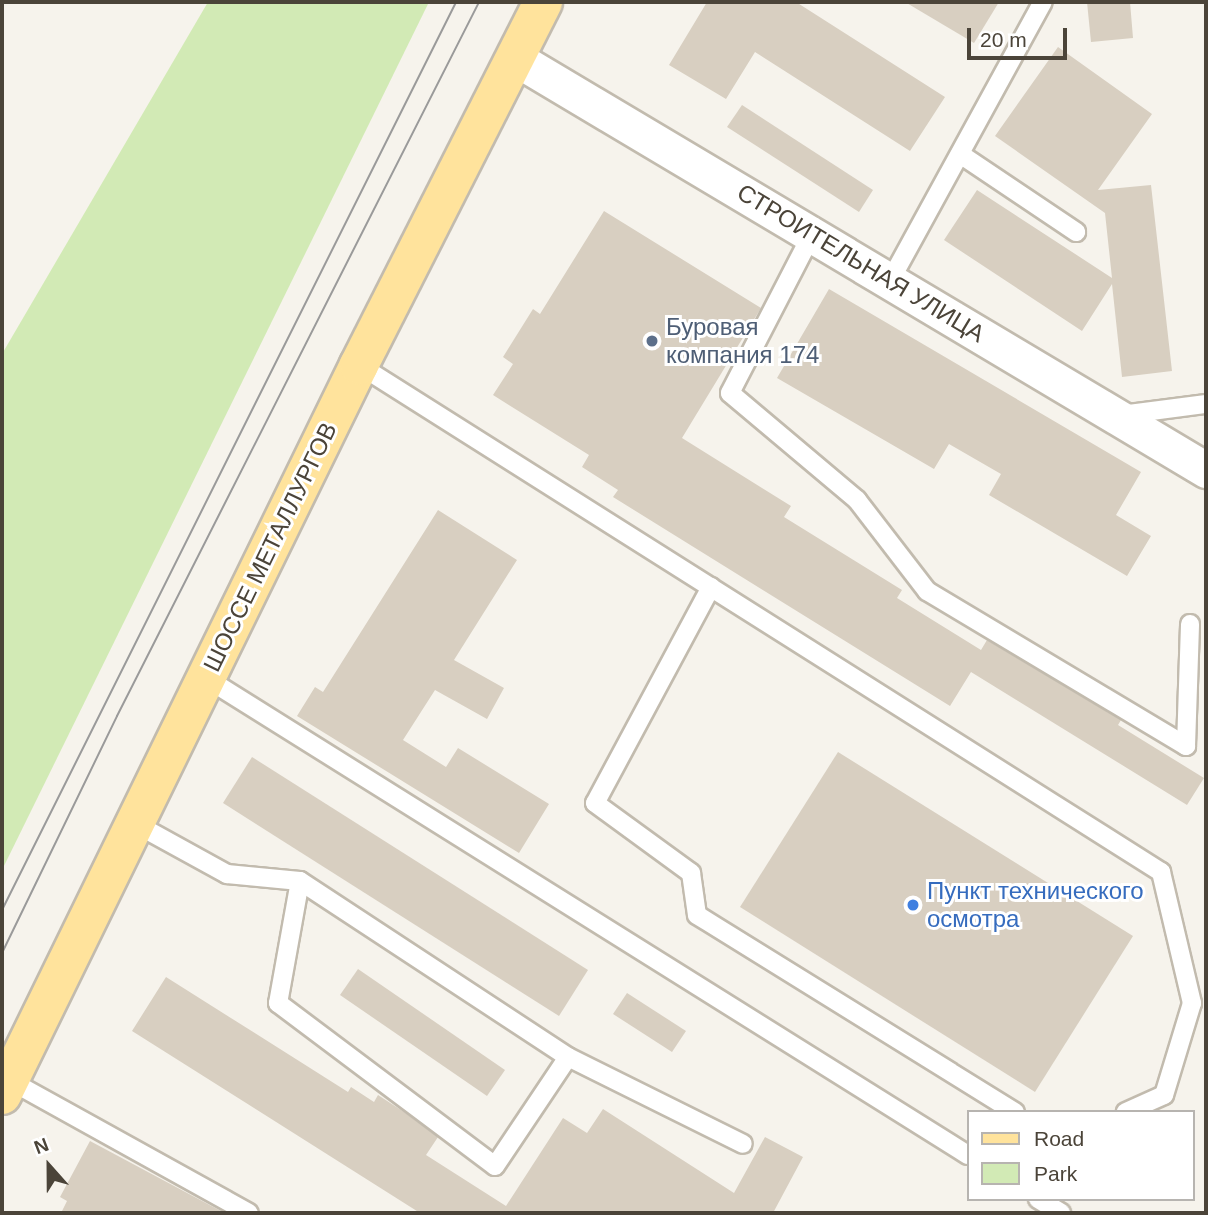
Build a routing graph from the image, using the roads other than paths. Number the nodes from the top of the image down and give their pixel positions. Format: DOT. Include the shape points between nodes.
graph roads {
  1 [pos="543,2"];
  2 [pos="1043,2"];
  3 [pos="515,58"];
  4 [pos="960,154"];
  5 [pos="1076,232"];
  6 [pos="812,234"];
  7 [pos="890,281"];
  8 [pos="359,365"];
  9 [pos="1206,404"];
  10 [pos="1117,415"];
  11 [pos="1206,470"];
  12 [pos="710,587"];
  13 [pos="1190,624"];
  14 [pos="206,678"];
  15 [pos="136,824"];
  16 [pos="300,881"];
  17 [pos="568,1057"];
  18 [pos="6,1088"];
  19 [pos="1012,1110"];
  20 [pos="1130,1110"];
  21 [pos="743,1144"];
  22 [pos="967,1154"];
  23 [pos="1041,1201"];
  24 [pos="224,1207"];
  25 [pos="249,1213"];
  26 [pos="1061,1213"];
  1 -- 3 [label="main road, ШОССЕ МЕТАЛЛУРГОВ"];
  2 -- 4 [label="lane"];
  3 -- 6 [label="street, СТРОИТЕЛЬНАЯ УЛИЦА"];
  3 -- 8 [label="main road, ШОССЕ МЕТАЛЛУРГОВ"];
  4 -- 5 [label="lane"];
  4 -- 7 [label="lane"];
  6 -- 7 [label="street, СТРОИТЕЛЬНАЯ УЛИЦА"];
  6 -- 13 [label="lane" via="730,393 857,500 927,591 1186,746"];
  7 -- 10 [label="street, СТРОИТЕЛЬНАЯ УЛИЦА"];
  8 -- 12 [label="lane"];
  8 -- 14 [label="main road, ШОССЕ МЕТАЛЛУРГОВ"];
  9 -- 10 [label="lane"];
  10 -- 11 [label="street, СТРОИТЕЛЬНАЯ УЛИЦА"];
  12 -- 19 [label="lane" via="595,803 691,873 697,915"];
  12 -- 20 [label="lane" via="1161,873 1192,1003 1164,1095"];
  14 -- 15 [label="main road, ШОССЕ МЕТАЛЛУРГОВ"];
  14 -- 22 [label="lane"];
  15 -- 16 [label="lane" via="227,874"];
  15 -- 18 [label="main road, ШОССЕ МЕТАЛЛУРГОВ"];
  16 -- 17 [label="lane"];
  16 -- 17 [label="lane" via="278,1003 495,1166"];
  17 -- 21 [label="lane"];
  18 -- 24 [label="lane"];
  23 -- 26 [label="lane"];
  24 -- 25 [label="lane"];
}
